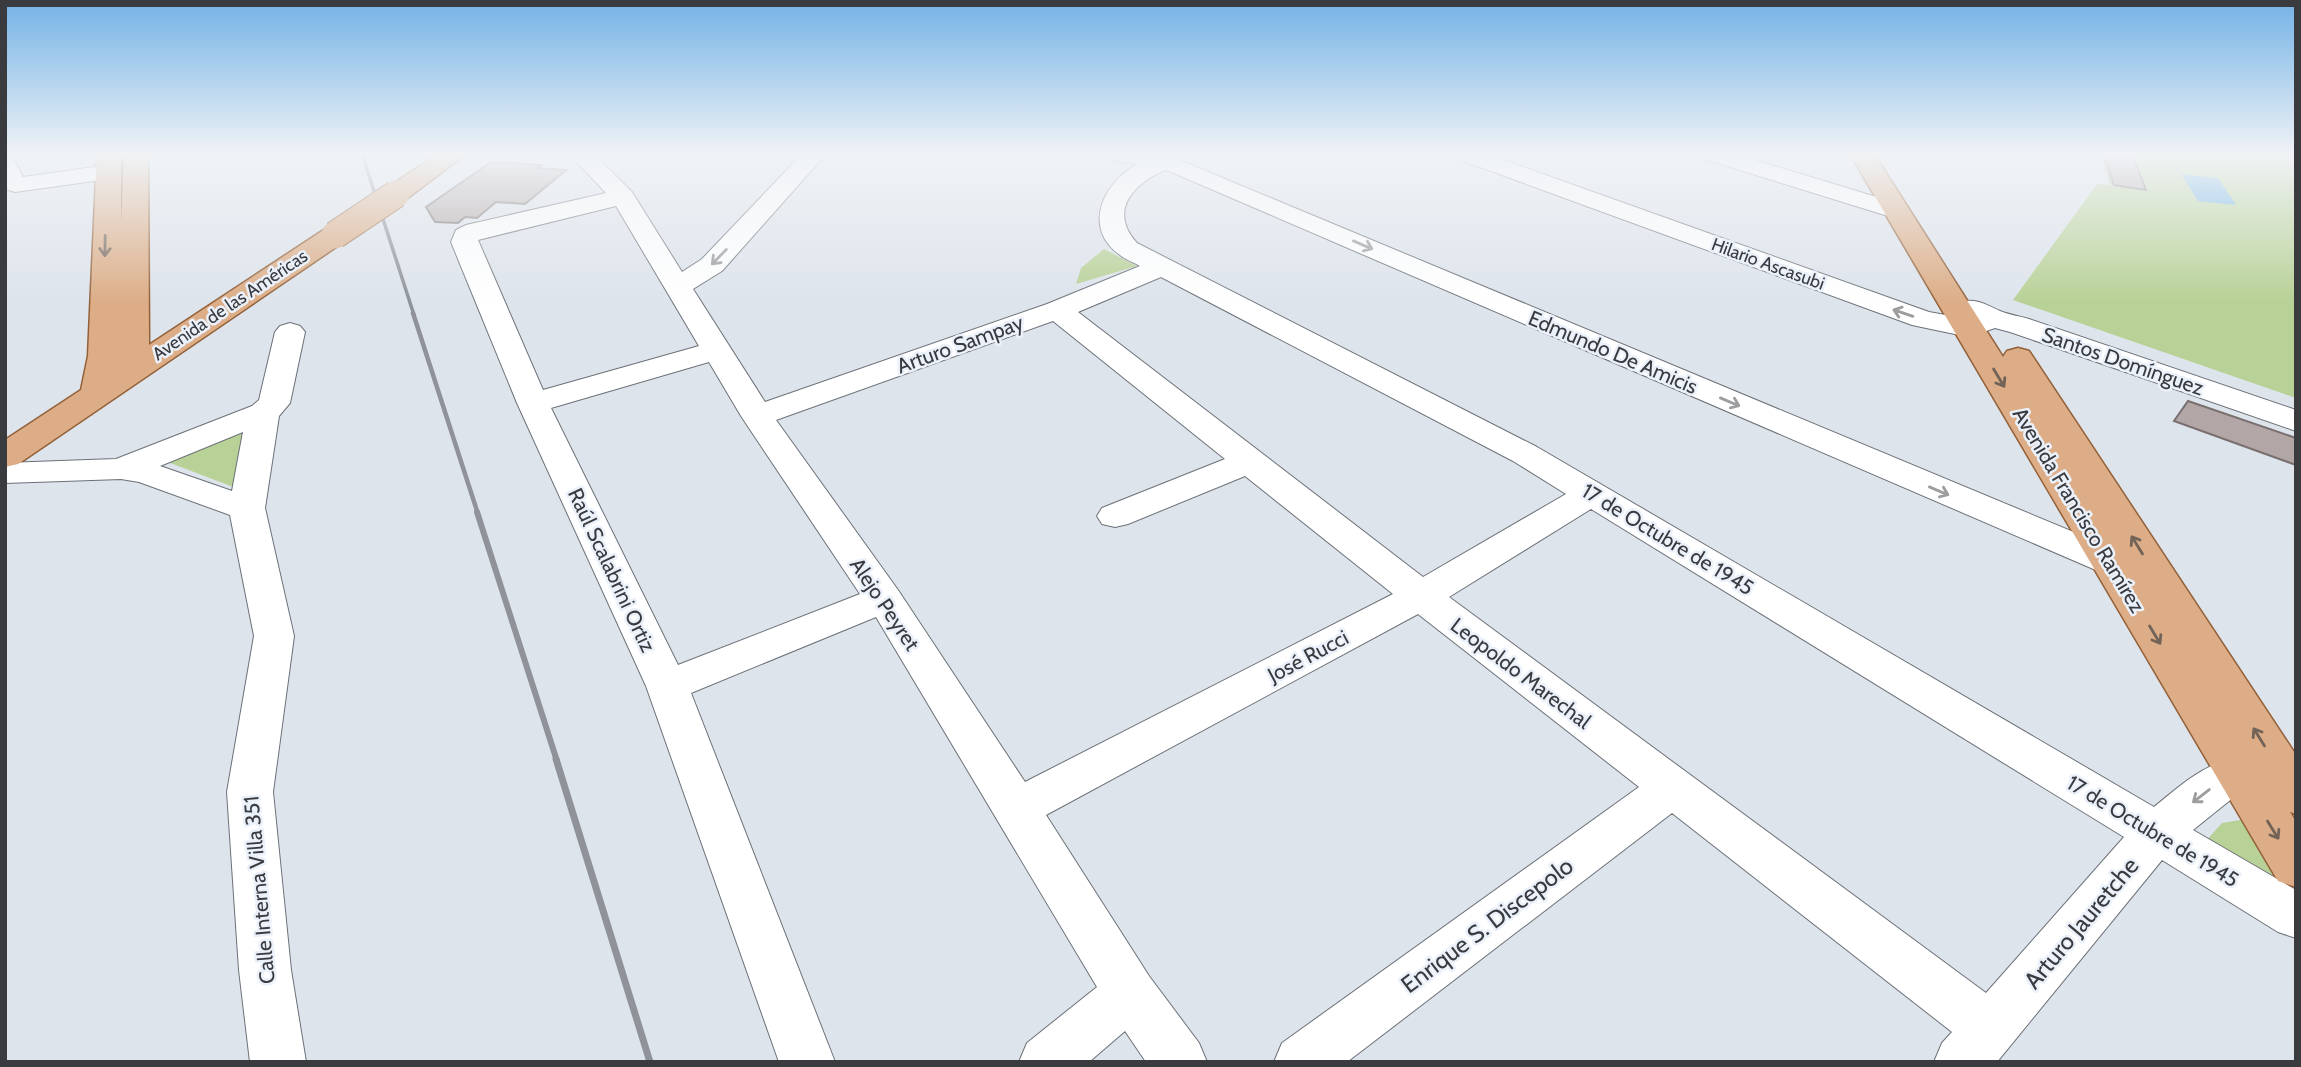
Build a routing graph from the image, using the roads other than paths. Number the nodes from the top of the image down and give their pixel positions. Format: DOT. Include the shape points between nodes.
graph roads {
  1 [pos="107,204"];
  2 [pos="135,204"];
  3 [pos="381,204"];
  4 [pos="593,204"];
  5 [pos="627,204"];
  6 [pos="769,204"];
  7 [pos="1117,204"];
  8 [pos="1274,204"];
  9 [pos="1603,204"];
  10 [pos="1874,204"];
  11 [pos="1893,204"];
  12 [pos="1911,204"];
  13 [pos="1897,211"];
  14 [pos="1161,267"];
  15 [pos="679,286"];
  16 [pos="1057,310"];
  17 [pos="1971,315"];
  18 [pos="132,322"];
  19 [pos="194,329"];
  20 [pos="290,332"];
  21 [pos="718,350"];
  22 [pos="135,369"];
  23 [pos="97,396"];
  24 [pos="533,403"];
  25 [pos="263,413"];
  26 [pos="757,416"];
  27 [pos="2296,421"];
  28 [pos="5,456"];
  29 [pos="1251,461"];
  30 [pos="121,469"];
  31 [pos="5,473"];
  32 [pos="1592,493"];
  33 [pos="247,508"];
  34 [pos="1115,516"];
  35 [pos="2111,562"];
  36 [pos="1421,596"];
  37 [pos="884,599"];
  38 [pos="667,686"];
  39 [pos="2240,775"];
  40 [pos="1671,788"];
  41 [pos="2291,788"];
  42 [pos="1017,807"];
  43 [pos="2157,835"];
  44 [pos="2296,866"];
  45 [pos="2296,916"];
  46 [pos="1130,993"];
  47 [pos="1977,1045"];
  48 [pos="278,1062"];
  49 [pos="807,1062"];
  50 [pos="1047,1062"];
  51 [pos="1180,1062"];
  52 [pos="1302,1062"];
  1 -- 23 [label="main road, one-way" via="103,356"];
  2 -- 18 [label="main road"];
  3 -- 19 [label="main road, Avenida de las Américas, bridge"];
  4 -- 24 [label="street, Raúl Scalabrini Ortiz" via="465,236"];
  5 -- 15 [label="street, Alejo Peyret"];
  6 -- 15 [label="street, one-way" via="712,265"];
  7 -- 14 [label="street, 17 de Octubre de 1945" via="1111,219 1118,240"];
  8 -- 35 [label="street, Edmundo De Amicis, one-way"];
  17 -- 9 [label="street, Hilario Ascasubi, one-way" via="1902,313"];
  10 -- 13 [label="street"];
  11 -- 13 [label="main road, Avenida Francisco Ramírez"];
  12 -- 17 [label="main road, Avenida Francisco Ramírez"];
  13 -- 17 [label="main road, Avenida Francisco Ramírez"];
  14 -- 16 [label="street, Arturo Sampay"];
  14 -- 32 [label="street, 17 de Octubre de 1945"];
  15 -- 21 [label="street, Alejo Peyret"];
  16 -- 26 [label="street, Arturo Sampay"];
  16 -- 29 [label="street, Leopoldo Marechal"];
  17 -- 27 [label="street, Santos Domínguez" via="2019,325"];
  17 -- 35 [label="main road, Avenida Francisco Ramírez, one-way"];
  41 -- 17 [label="main road, Avenida Francisco Ramírez, one-way"];
  18 -- 19 [label="main road"];
  18 -- 22 [label="main road"];
  19 -- 22 [label="main road, Avenida de las Américas"];
  20 -- 25 [label="street" via="274,402"];
  21 -- 24 [label="street"];
  21 -- 26 [label="street, Alejo Peyret"];
  22 -- 23 [label="main road, Avenida de las Américas"];
  23 -- 28 [label="main road, Avenida de las Américas"];
  24 -- 38 [label="street, Raúl Scalabrini Ortiz"];
  25 -- 30 [label="street"];
  25 -- 33 [label="street"];
  26 -- 37 [label="street, Alejo Peyret"];
  29 -- 34 [label="street"];
  29 -- 36 [label="street, Leopoldo Marechal"];
  30 -- 31 [label="street"];
  30 -- 33 [label="street" via="145,472"];
  32 -- 36 [label="street, José Rucci"];
  32 -- 43 [label="street, 17 de Octubre de 1945"];
  33 -- 48 [label="street, Calle Interna Villa 351" via="274,636 250,792"];
  35 -- 39 [label="main road, Avenida Francisco Ramírez, one-way"];
  36 -- 40 [label="street, Leopoldo Marechal"];
  36 -- 42 [label="street, José Rucci"];
  37 -- 38 [label="street"];
  37 -- 42 [label="street, Alejo Peyret"];
  38 -- 49 [label="street, Raúl Scalabrini Ortiz"];
  39 -- 41 [label="street"];
  39 -- 43 [label="street, Arturo Jauretche, one-way" via="2202,794"];
  39 -- 44 [label="main road, Avenida Francisco Ramírez, one-way"];
  40 -- 47 [label="street, Leopoldo Marechal"];
  40 -- 52 [label="street, Enrique S. Discepolo"];
  42 -- 46 [label="street, Alejo Peyret"];
  43 -- 45 [label="street, 17 de Octubre de 1945"];
  43 -- 47 [label="street, Arturo Jauretche"];
  46 -- 50 [label="street"];
  46 -- 51 [label="street, Alejo Peyret"];
}
